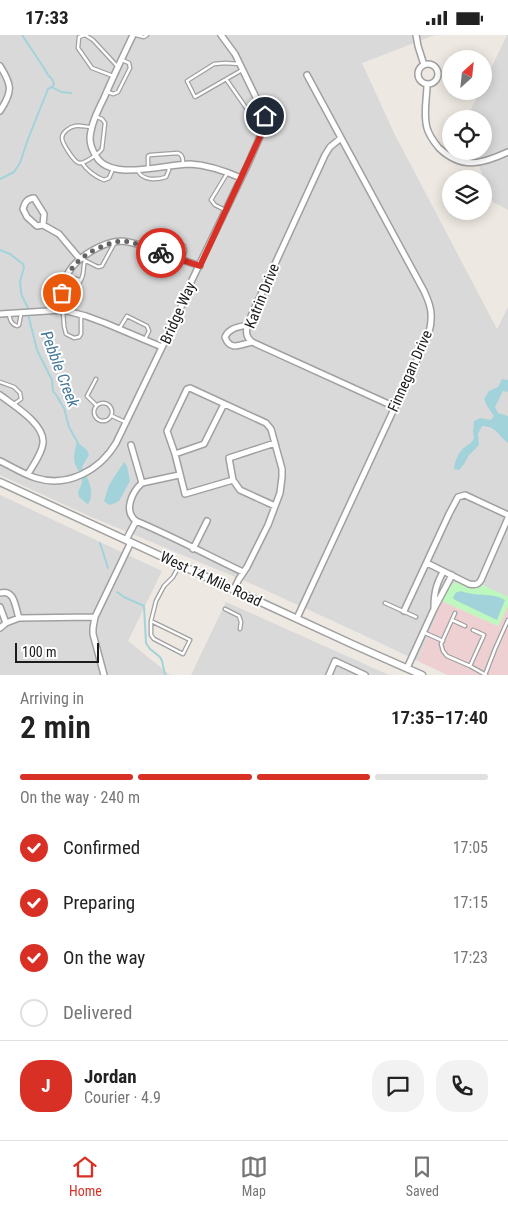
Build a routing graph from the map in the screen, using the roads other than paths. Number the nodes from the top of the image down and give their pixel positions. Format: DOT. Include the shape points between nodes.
graph roads {
  1 [pos="134,35"];
  2 [pos="147,35"];
  3 [pos="416,35"];
  4 [pos="223,36"];
  5 [pos="121,59"];
  6 [pos="424,65"];
  7 [pos="0,66"];
  8 [pos="118,67"];
  9 [pos="241,67"];
  10 [pos="307,75"];
  11 [pos="113,76"];
  12 [pos="226,79"];
  13 [pos="427,84"];
  14 [pos="107,91"];
  15 [pos="261,109"];
  16 [pos="0,111"];
  17 [pos="96,117"];
  18 [pos="92,128"];
  19 [pos="341,139"];
  20 [pos="508,152"];
  21 [pos="95,155"];
  22 [pos="82,163"];
  23 [pos="183,165"];
  24 [pos="168,166"];
  25 [pos="113,168"];
  26 [pos="148,169"];
  27 [pos="138,170"];
  28 [pos="228,172"];
  29 [pos="242,178"];
  30 [pos="226,210"];
  31 [pos="44,225"];
  32 [pos="170,239"];
  33 [pos="114,242"];
  34 [pos="153,250"];
  35 [pos="164,254"];
  36 [pos="83,260"];
  37 [pos="182,260"];
  38 [pos="200,266"];
  39 [pos="66,277"];
  40 [pos="80,281"];
  41 [pos="62,298"];
  42 [pos="63,310"];
  43 [pos="21,312"];
  44 [pos="8,313"];
  45 [pos="0,314"];
  46 [pos="82,314"];
  47 [pos="247,325"];
  48 [pos="119,329"];
  49 [pos="145,340"];
  50 [pos="252,342"];
  51 [pos="162,347"];
  52 [pos="96,379"];
  53 [pos="0,382"];
  54 [pos="0,395"];
  55 [pos="224,404"];
  56 [pos="13,405"];
  57 [pos="96,405"];
  58 [pos="395,407"];
  59 [pos="111,416"];
  60 [pos="126,423"];
  61 [pos="275,443"];
  62 [pos="131,445"];
  63 [pos="175,454"];
  64 [pos="0,461"];
  65 [pos="28,474"];
  66 [pos="180,475"];
  67 [pos="233,480"];
  68 [pos="0,482"];
  69 [pos="142,483"];
  70 [pos="275,507"];
  71 [pos="508,517"];
  72 [pos="136,521"];
  73 [pos="207,521"];
  74 [pos="129,541"];
  75 [pos="193,549"];
  76 [pos="427,563"];
  77 [pos="179,564"];
  78 [pos="443,571"];
  79 [pos="243,572"];
  80 [pos="452,575"];
  81 [pos="234,589"];
  82 [pos="0,593"];
  83 [pos="385,603"];
  84 [pos="0,607"];
  85 [pos="225,609"];
  86 [pos="434,609"];
  87 [pos="404,611"];
  88 [pos="456,613"];
  89 [pos="95,617"];
  90 [pos="416,617"];
  91 [pos="19,618"];
  92 [pos="298,618"];
  93 [pos="452,620"];
  94 [pos="508,620"];
  95 [pos="151,621"];
  96 [pos="6,623"];
  97 [pos="465,626"];
  98 [pos="0,628"];
  99 [pos="240,629"];
  100 [pos="473,630"];
  101 [pos="424,632"];
  102 [pos="442,641"];
  103 [pos="470,666"];
  104 [pos="407,668"];
  105 [pos="104,675"];
  106 [pos="329,675"];
  107 [pos="365,675"];
  108 [pos="422,675"];
  109 [pos="485,675"];
  1 -- 2 [label="lane"];
  1 -- 5 [label="street"];
  3 -- 6 [label="street"];
  4 -- 9 [label="street, Bridge Way"];
  5 -- 8 [label="street"];
  5 -- 14 [label="lane" via="129,63 130,68 118,92"];
  6 -- 13 [label="street" via="418,76"];
  6 -- 13 [label="street" via="431,64 439,74 434,83"];
  7 -- 16 [label="street" via="10,89"];
  8 -- 11 [label="street"];
  8 -- 11 [label="lane" via="94,41 85,35 79,37 78,47 92,68"];
  9 -- 12 [label="lane"];
  9 -- 12 [label="lane" via="214,64 186,81 195,97"];
  9 -- 15 [label="street, Bridge Way"];
  10 -- 19 [label="street, Finnegan Drive"];
  11 -- 14 [label="street"];
  12 -- 15 [label="lane" via="249,112"];
  13 -- 20 [label="street" via="427,130 445,154 472,163 491,160"];
  14 -- 17 [label="street"];
  15 -- 29 [label="street, Bridge Way" via="265,125"];
  17 -- 18 [label="street"];
  17 -- 21 [label="lane" via="105,123 102,149"];
  18 -- 21 [label="street" via="91,148"];
  18 -- 22 [label="lane" via="74,126 62,135 74,160"];
  19 -- 47 [label="street, Katrin Drive" via="325,155"];
  19 -- 58 [label="street, Finnegan Drive" via="421,284 432,317 426,339"];
  21 -- 22 [label="lane"];
  21 -- 25 [label="street" via="99,161"];
  22 -- 25 [label="lane" via="104,180 109,178"];
  23 -- 24 [label="street"];
  23 -- 26 [label="lane" via="178,153 150,155"];
  23 -- 28 [label="street" via="207,166"];
  24 -- 26 [label="street"];
  24 -- 27 [label="lane" via="166,177 160,179 143,178"];
  25 -- 27 [label="street"];
  26 -- 27 [label="street"];
  28 -- 29 [label="street"];
  28 -- 30 [label="lane" via="211,200"];
  29 -- 30 [label="street, Bridge Way"];
  30 -- 38 [label="street, Bridge Way"];
  31 -- 31 [label="street" via="37,226 27,217 23,209 28,200 34,198 44,214"];
  31 -- 36 [label="street" via="58,234"];
  32 -- 34 [label="lane" via="159,236"];
  32 -- 35 [label="lane"];
  32 -- 37 [label="lane" via="184,246"];
  33 -- 34 [label="street" via="126,241"];
  33 -- 36 [label="street" via="92,251"];
  33 -- 36 [label="lane" via="102,266"];
  34 -- 35 [label="street"];
  35 -- 37 [label="street"];
  36 -- 39 [label="street" via="74,265"];
  36 -- 40 [label="lane"];
  37 -- 38 [label="street"];
  38 -- 51 [label="street, Bridge Way"];
  39 -- 40 [label="lane"];
  39 -- 41 [label="street"];
  40 -- 41 [label="lane"];
  41 -- 42 [label="street"];
  42 -- 43 [label="street"];
  42 -- 46 [label="street"];
  42 -- 46 [label="lane" via="66,334 74,338 79,337"];
  43 -- 44 [label="street"];
  43 -- 44 [label="lane" via="17,326 10,321"];
  44 -- 45 [label="street"];
  46 -- 48 [label="street"];
  47 -- 50 [label="street, Katrin Drive" via="246,333"];
  47 -- 50 [label="street" via="229,330 226,341 232,346"];
  48 -- 49 [label="street"];
  48 -- 49 [label="lane" via="127,316 147,326"];
  49 -- 51 [label="street"];
  50 -- 58 [label="street, Katrin Drive"];
  51 -- 60 [label="street, Bridge Way"];
  52 -- 57 [label="lane" via="87,396"];
  53 -- 56 [label="lane" via="20,393 21,399"];
  54 -- 56 [label="street"];
  55 -- 61 [label="street" via="266,423"];
  55 -- 63 [label="street" via="204,444"];
  55 -- 63 [label="street" via="187,389 167,431"];
  56 -- 65 [label="street" via="42,433 42,446"];
  57 -- 59 [label="lane" via="109,405"];
  57 -- 59 [label="lane" via="94,414 98,419 104,421"];
  58 -- 92 [label="street, Finnegan Drive"];
  59 -- 60 [label="lane"];
  60 -- 65 [label="street, Bridge Way" via="109,455 87,472 55,481"];
  61 -- 67 [label="street" via="229,458"];
  61 -- 70 [label="street" via="282,477"];
  62 -- 69 [label="street"];
  63 -- 66 [label="street"];
  64 -- 65 [label="street, Bridge Way"];
  66 -- 67 [label="street" via="185,494"];
  66 -- 69 [label="street"];
  67 -- 70 [label="street" via="240,490"];
  68 -- 74 [label="street, West 14 Mile Road"];
  69 -- 72 [label="street" via="130,504 132,519"];
  70 -- 79 [label="street"];
  71 -- 76 [label="street" via="465,495 458,497"];
  71 -- 80 [label="street" via="479,584 469,584"];
  72 -- 74 [label="street"];
  72 -- 75 [label="street"];
  73 -- 75 [label="street"];
  74 -- 77 [label="street, West 14 Mile Road"];
  74 -- 89 [label="street"];
  75 -- 79 [label="street"];
  76 -- 78 [label="street"];
  76 -- 87 [label="street"];
  77 -- 81 [label="street, West 14 Mile Road"];
  77 -- 95 [label="lane" via="156,601"];
  78 -- 80 [label="street"];
  78 -- 86 [label="street" via="434,595"];
  79 -- 81 [label="street"];
  80 -- 86 [label="street"];
  81 -- 92 [label="street, West 14 Mile Road"];
  82 -- 91 [label="street" via="5,591 12,596"];
  83 -- 87 [label="lane"];
  84 -- 96 [label="street"];
  85 -- 99 [label="lane" via="239,617"];
  86 -- 101 [label="street"];
  87 -- 90 [label="lane"];
  88 -- 93 [label="lane"];
  89 -- 91 [label="street"];
  89 -- 105 [label="street" via="93,634"];
  91 -- 96 [label="street"];
  92 -- 104 [label="street, West 14 Mile Road"];
  93 -- 97 [label="lane"];
  93 -- 102 [label="lane"];
  94 -- 109 [label="lane"];
  95 -- 95 [label="lane" via="190,639 183,654 154,639"];
  96 -- 98 [label="street"];
  100 -- 103 [label="lane" via="484,635"];
  101 -- 102 [label="lane"];
  101 -- 104 [label="street"];
  102 -- 103 [label="lane" via="445,654"];
  103 -- 109 [label="lane"];
  104 -- 108 [label="street, West 14 Mile Road"];
  106 -- 107 [label="street" via="335,661"];
}
